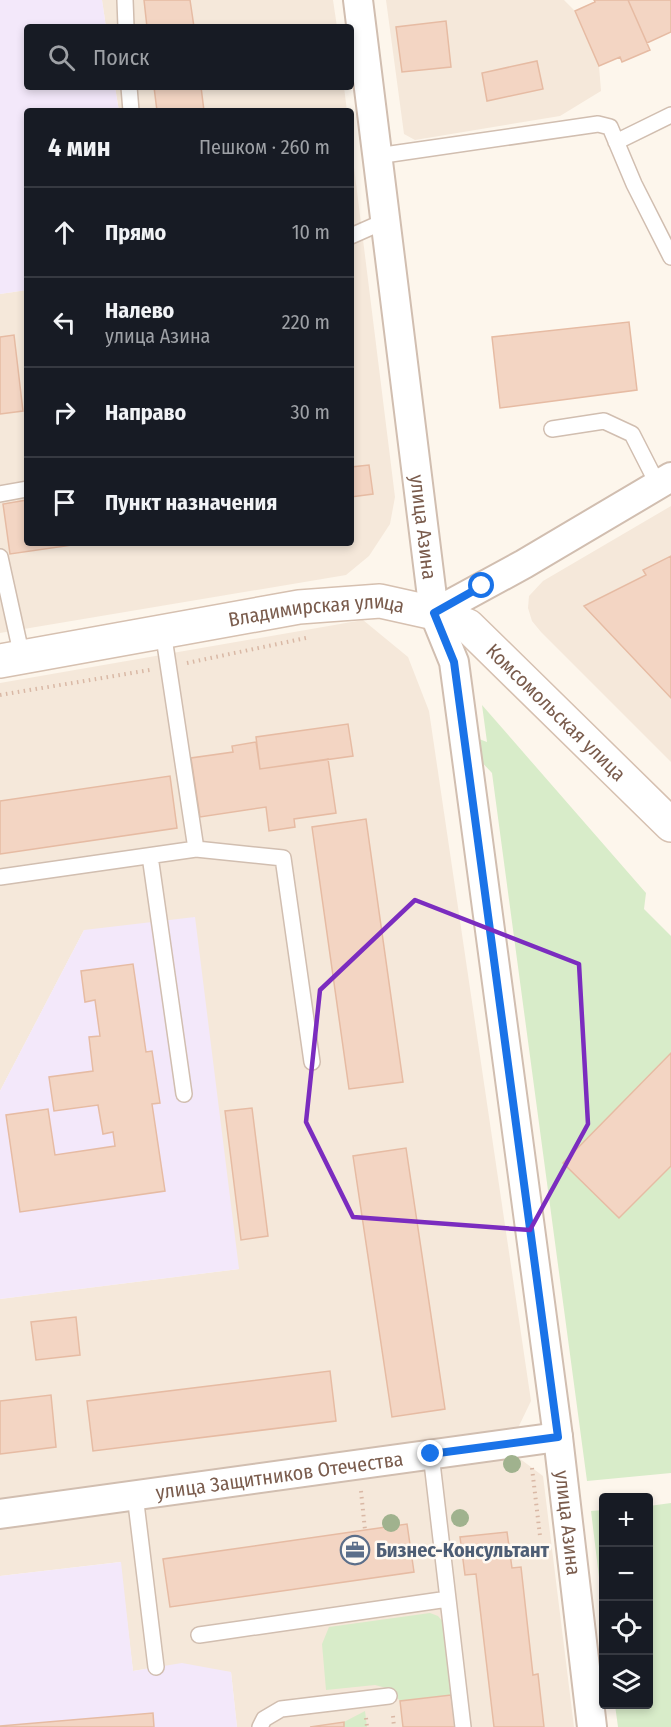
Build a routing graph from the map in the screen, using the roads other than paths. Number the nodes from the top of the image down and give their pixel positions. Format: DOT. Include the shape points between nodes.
graph roads {
  1 [pos="125,0"];
  2 [pos="358,0"];
  3 [pos="126,24"];
  4 [pos="129,90"];
  5 [pos="131,108"];
  6 [pos="671,115"];
  7 [pos="616,142"];
  8 [pos="377,156"];
  9 [pos="385,221"];
  10 [pos="354,235"];
  11 [pos="671,257"];
  12 [pos="552,429"];
  13 [pos="664,481"];
  14 [pos="24,490"];
  15 [pos="0,494"];
  16 [pos="0,557"];
  17 [pos="434,613"];
  18 [pos="163,631"];
  19 [pos="11,659"];
  20 [pos="669,820"];
  21 [pos="196,849"];
  22 [pos="150,856"];
  23 [pos="0,877"];
  24 [pos="312,1062"];
  25 [pos="184,1094"];
  26 [pos="558,1437"];
  27 [pos="431,1454"];
  28 [pos="135,1495"];
  29 [pos="0,1514"];
  30 [pos="448,1599"];
  31 [pos="199,1635"];
  32 [pos="156,1667"];
  33 [pos="389,1696"];
  34 [pos="261,1727"];
  35 [pos="463,1727"];
  36 [pos="592,1727"];
  1 -- 3 [label="lane"];
  2 -- 8 [label="street, улица Азина"];
  4 -- 5 [label="lane"];
  6 -- 7 [label="lane"];
  7 -- 8 [label="lane" via="610,127 598,124"];
  7 -- 11 [label="lane"];
  8 -- 9 [label="street, улица Азина"];
  9 -- 10 [label="lane"];
  9 -- 17 [label="street, улица Азина"];
  12 -- 13 [label="lane" via="604,422 632,434"];
  13 -- 17 [label="street, Владимирская улица"];
  14 -- 15 [label="lane"];
  16 -- 19 [label="lane"];
  17 -- 18 [label="main road, Владимирская улица" via="380,601 299,607"];
  17 -- 20 [label="main road, Комсомольская улица" via="468,626"];
  17 -- 26 [label="street, улица Азина" via="454,662"];
  18 -- 19 [label="main road, Владимирская улица"];
  18 -- 21 [label="lane"];
  21 -- 22 [label="lane"];
  21 -- 24 [label="lane" via="284,858"];
  22 -- 23 [label="lane"];
  22 -- 25 [label="lane"];
  26 -- 27 [label="street, улица Защитников Отечества"];
  26 -- 36 [label="street, улица Азина"];
  27 -- 28 [label="street, улица Защитников Отечества"];
  27 -- 30 [label="lane"];
  28 -- 29 [label="street, улица Защитников Отечества"];
  28 -- 32 [label="lane"];
  30 -- 31 [label="lane"];
  30 -- 35 [label="lane"];
  33 -- 34 [label="lane" via="281,1709 264,1719"];
}
